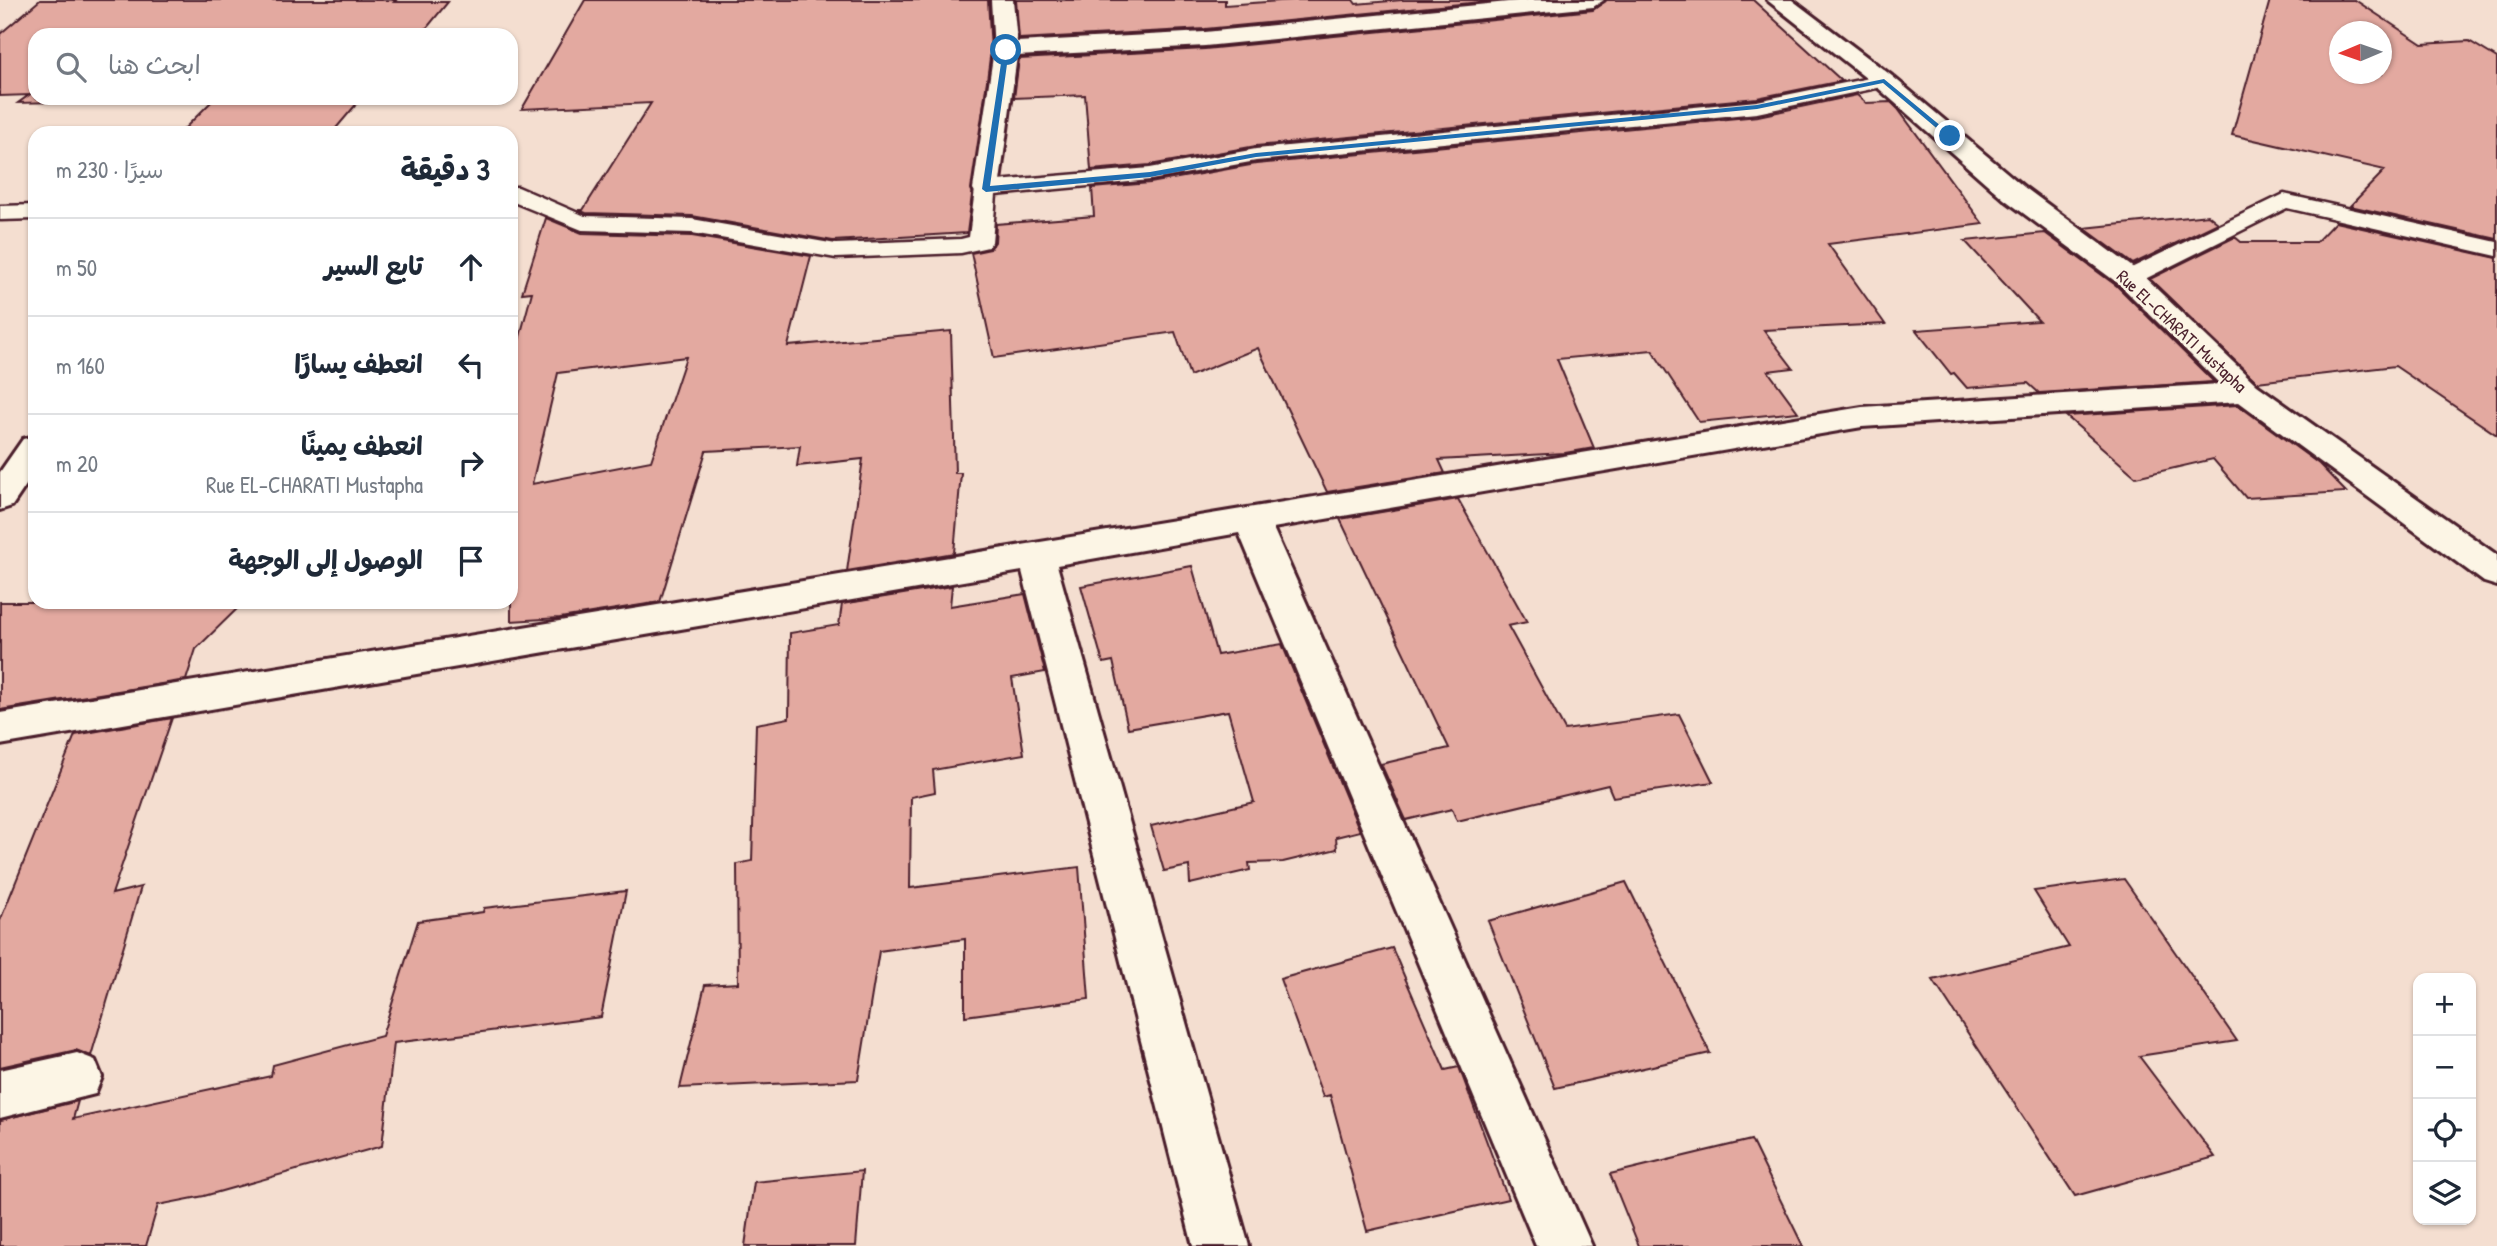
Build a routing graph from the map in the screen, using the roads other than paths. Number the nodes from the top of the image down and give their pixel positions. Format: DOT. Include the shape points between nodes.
graph roads {
  1 [pos="1002,0"];
  2 [pos="1593,0"];
  3 [pos="1778,0"];
  4 [pos="1006,50"];
  5 [pos="1884,81"];
  6 [pos="986,189"];
  7 [pos="518,194"];
  8 [pos="28,212"];
  9 [pos="0,213"];
  10 [pos="2497,249"];
  11 [pos="2129,278"];
  12 [pos="2246,392"];
  13 [pos="28,457"];
  14 [pos="0,498"];
  15 [pos="1251,519"];
  16 [pos="2480,544"];
  17 [pos="1036,555"];
  18 [pos="2497,573"];
  19 [pos="0,729"];
  20 [pos="78,1077"];
  21 [pos="0,1094"];
  22 [pos="1221,1246"];
  23 [pos="1564,1246"];
  1 -- 4 [label="street"];
  2 -- 4 [label="street" via="1205,38"];
  3 -- 5 [label="street, Rue EL-CHARATI Mustapha"];
  4 -- 6 [label="street"];
  5 -- 6 [label="lane" via="1757,107 1256,155 1150,174"];
  5 -- 11 [label="street, Rue EL-CHARATI Mustapha" via="2014,193"];
  6 -- 7 [label="lane" via="980,242 836,251 692,226 582,223"];
  8 -- 9 [label="lane"];
  10 -- 11 [label="lane" via="2284,201"];
  11 -- 12 [label="street, Rue EL-CHARATI Mustapha"];
  12 -- 15 [label="street" via="1862,417"];
  12 -- 16 [label="street, Rue EL-CHARATI Mustapha"];
  13 -- 14 [label="street"];
  15 -- 17 [label="street"];
  15 -- 23 [label="street"];
  16 -- 18 [label="street, Rue EL-CHARATI Mustapha"];
  17 -- 19 [label="street"];
  17 -- 22 [label="street"];
  20 -- 21 [label="street"];
}
